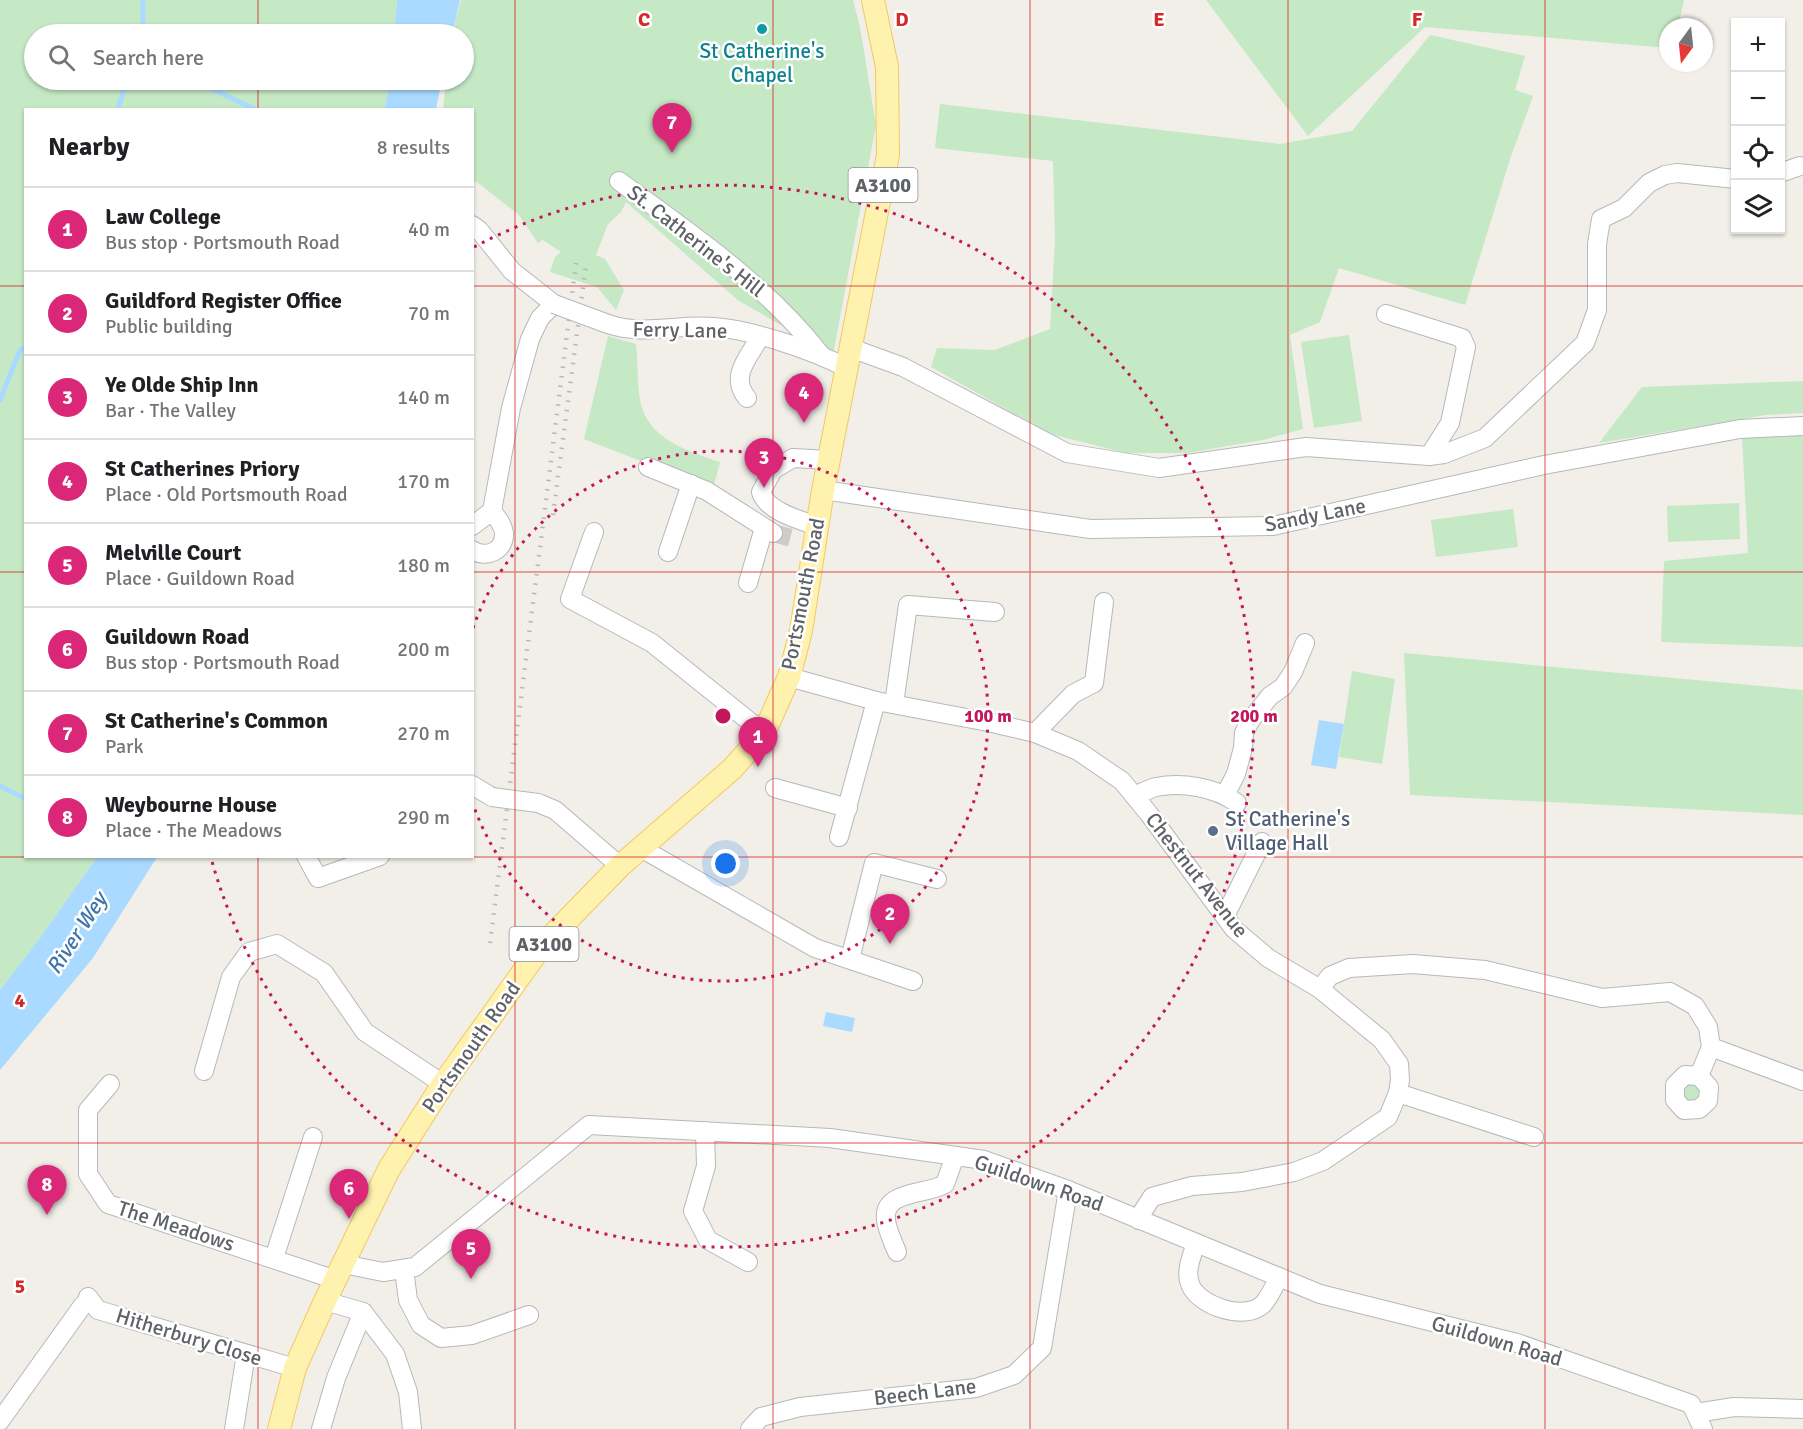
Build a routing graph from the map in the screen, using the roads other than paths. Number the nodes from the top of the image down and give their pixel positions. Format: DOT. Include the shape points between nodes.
graph roads {
  1 [pos="873,0"];
  2 [pos="1802,162"];
  3 [pos="1785,170"];
  4 [pos="1731,178"];
  5 [pos="619,181"];
  6 [pos="474,226"];
  7 [pos="554,304"];
  8 [pos="1386,314"];
  9 [pos="760,337"];
  10 [pos="821,355"];
  11 [pos="849,358"];
  12 [pos="747,398"];
  13 [pos="1803,426"];
  14 [pos="1429,456"];
  15 [pos="829,460"];
  16 [pos="648,467"];
  17 [pos="692,484"];
  18 [pos="823,490"];
  19 [pos="492,511"];
  20 [pos="474,524"];
  21 [pos="594,532"];
  22 [pos="810,537"];
  23 [pos="474,551"];
  24 [pos="668,552"];
  25 [pos="748,583"];
  26 [pos="1104,602"];
  27 [pos="995,612"];
  28 [pos="1305,643"];
  29 [pos="789,677"];
  30 [pos="885,702"];
  31 [pos="1035,732"];
  32 [pos="764,733"];
  33 [pos="474,786"];
  34 [pos="775,788"];
  35 [pos="1134,795"];
  36 [pos="848,808"];
  37 [pos="839,837"];
  38 [pos="1262,842"];
  39 [pos="641,848"];
  40 [pos="307,858"];
  41 [pos="374,858"];
  42 [pos="620,866"];
  43 [pos="937,879"];
  44 [pos="1225,916"];
  45 [pos="850,960"];
  46 [pos="913,981"];
  47 [pos="1320,988"];
  48 [pos="1711,1047"];
  49 [pos="204,1071"];
  50 [pos="1699,1076"];
  51 [pos="1803,1081"];
  52 [pos="110,1084"];
  53 [pos="443,1084"];
  54 [pos="1398,1094"];
  55 [pos="705,1131"];
  56 [pos="313,1137"];
  57 [pos="1534,1137"];
  58 [pos="955,1156"];
  59 [pos="1068,1190"];
  60 [pos="1140,1220"];
  61 [pos="1196,1243"];
  62 [pos="897,1252"];
  63 [pos="274,1258"];
  64 [pos="748,1262"];
  65 [pos="404,1269"];
  66 [pos="340,1272"];
  67 [pos="1279,1277"];
  68 [pos="325,1301"];
  69 [pos="363,1312"];
  70 [pos="529,1315"];
  71 [pos="246,1353"];
  72 [pos="295,1368"];
  73 [pos="1803,1409"];
  74 [pos="0,1421"];
  75 [pos="1700,1421"];
  76 [pos="234,1429"];
  77 [pos="279,1429"];
  78 [pos="321,1429"];
  79 [pos="412,1429"];
  80 [pos="750,1429"];
  1 -- 11 [label="main road, A3100" via="887,67 888,155"];
  2 -- 3 [label="street"];
  4 -- 14 [label="street, Ferry Lane" via="1665,175 1650,183 1624,208 1601,219 1597,310 1585,343 1485,438"];
  5 -- 10 [label="street, St. Catherine's Hill" via="754,283"];
  6 -- 7 [label="street, Ferry Lane" via="512,271"];
  7 -- 9 [label="street, Ferry Lane, bridge" via="624,330 714,327"];
  7 -- 19 [label="street" via="540,318 530,339 511,408"];
  8 -- 14 [label="street" via="1462,338 1466,347 1450,423"];
  9 -- 10 [label="street, Ferry Lane"];
  9 -- 12 [label="street" via="743,363 740,377 740,389"];
  10 -- 11 [label="street, Ferry Lane"];
  11 -- 14 [label="street, Ferry Lane" via="903,367 1067,453 1159,468 1306,447"];
  11 -- 15 [label="main road, A3100"];
  13 -- 18 [label="street, Sandy Lane" via="1740,429 1556,463 1273,526 1090,529"];
  15 -- 18 [label="main road, A3100"];
  15 -- 22 [label="street" via="793,458 773,470 761,492 763,499"];
  16 -- 17 [label="street"];
  17 -- 24 [label="street"];
  17 -- 25 [label="street" via="768,530"];
  18 -- 22 [label="main road, Portsmouth Road / A3100"];
  19 -- 20 [label="street"];
  19 -- 23 [label="street" via="501,522 503,543 489,554"];
  21 -- 32 [label="street" via="570,599 652,643"];
  22 -- 29 [label="main road, Portsmouth Road / A3100" via="801,631"];
  26 -- 31 [label="street" via="1094,683 1073,694"];
  27 -- 30 [label="street" via="908,605"];
  28 -- 35 [label="street" via="1283,687 1270,696 1244,733 1231,799 1210,790 1183,786 1156,787"];
  29 -- 30 [label="street, Chestnut Avenue"];
  29 -- 32 [label="main road, Portsmouth Road / A3100"];
  30 -- 31 [label="street, Chestnut Avenue"];
  30 -- 36 [label="street"];
  31 -- 35 [label="street, Chestnut Avenue" via="1078,751 1122,781"];
  32 -- 39 [label="main road, Portsmouth Road / A3100" via="732,769"];
  33 -- 42 [label="street, bridge" via="492,797 538,802 555,810"];
  34 -- 36 [label="street"];
  35 -- 44 [label="street, Chestnut Avenue"];
  36 -- 37 [label="street"];
  38 -- 44 [label="street"];
  39 -- 42 [label="main road, Portsmouth Road / A3100"];
  39 -- 45 [label="street" via="815,948"];
  40 -- 41 [label="street" via="318,878"];
  42 -- 53 [label="main road, Portsmouth Road / A3100" via="540,948"];
  43 -- 45 [label="street" via="874,863"];
  44 -- 47 [label="street, Chestnut Avenue" via="1234,929 1268,958"];
  45 -- 46 [label="street"];
  47 -- 48 [label="street" via="1330,976 1349,968 1413,963 1485,970 1602,998 1670,992 1695,1006 1708,1027"];
  47 -- 54 [label="street, Chestnut Avenue" via="1382,1040 1399,1064"];
  48 -- 50 [label="street"];
  48 -- 51 [label="street"];
  49 -- 53 [label="street" via="231,977 249,952 278,944 324,973 365,1032"];
  52 -- 63 [label="street, The Meadows" via="88,1110 88,1174 108,1204"];
  53 -- 66 [label="main road, Portsmouth Road / A3100" via="390,1169"];
  54 -- 57 [label="street"];
  54 -- 60 [label="street, Chestnut Avenue" via="1388,1117 1323,1161 1294,1172 1192,1186 1152,1197"];
  55 -- 58 [label="street, Guildown Road" via="830,1138"];
  55 -- 64 [label="street" via="706,1166 693,1211 708,1240"];
  55 -- 65 [label="street, Guildown Road" via="589,1125 415,1267"];
  56 -- 63 [label="street"];
  58 -- 59 [label="street, Guildown Road" via="984,1160"];
  58 -- 62 [label="street" via="945,1184 936,1190 898,1197 888,1205 885,1219"];
  59 -- 60 [label="street, Guildown Road"];
  59 -- 80 [label="street, Beech Lane" via="1042,1348 1014,1375 976,1388 800,1407 761,1417"];
  60 -- 61 [label="street, Guildown Road"];
  61 -- 67 [label="street, Guildown Road"];
  61 -- 67 [label="street" via="1188,1268 1190,1283 1209,1305 1252,1311 1263,1304"];
  63 -- 66 [label="street, The Meadows"];
  65 -- 66 [label="street, Guildown Road"];
  65 -- 70 [label="street" via="408,1300 421,1325 441,1338 472,1335"];
  66 -- 68 [label="main road, Portsmouth Road / A3100"];
  67 -- 75 [label="street, Guildown Road" via="1320,1294 1517,1343 1691,1404"];
  68 -- 69 [label="street"];
  68 -- 72 [label="main road, Portsmouth Road / A3100"];
  69 -- 78 [label="street" via="336,1378"];
  69 -- 79 [label="street" via="395,1354 408,1392"];
  71 -- 72 [label="street, Hitherbury Close"];
  71 -- 74 [label="street, Hitherbury Close" via="98,1310 86,1301"];
  71 -- 76 [label="street"];
  72 -- 77 [label="main road, Portsmouth Road / A3100"];
  73 -- 75 [label="street" via="1734,1407"];
}
